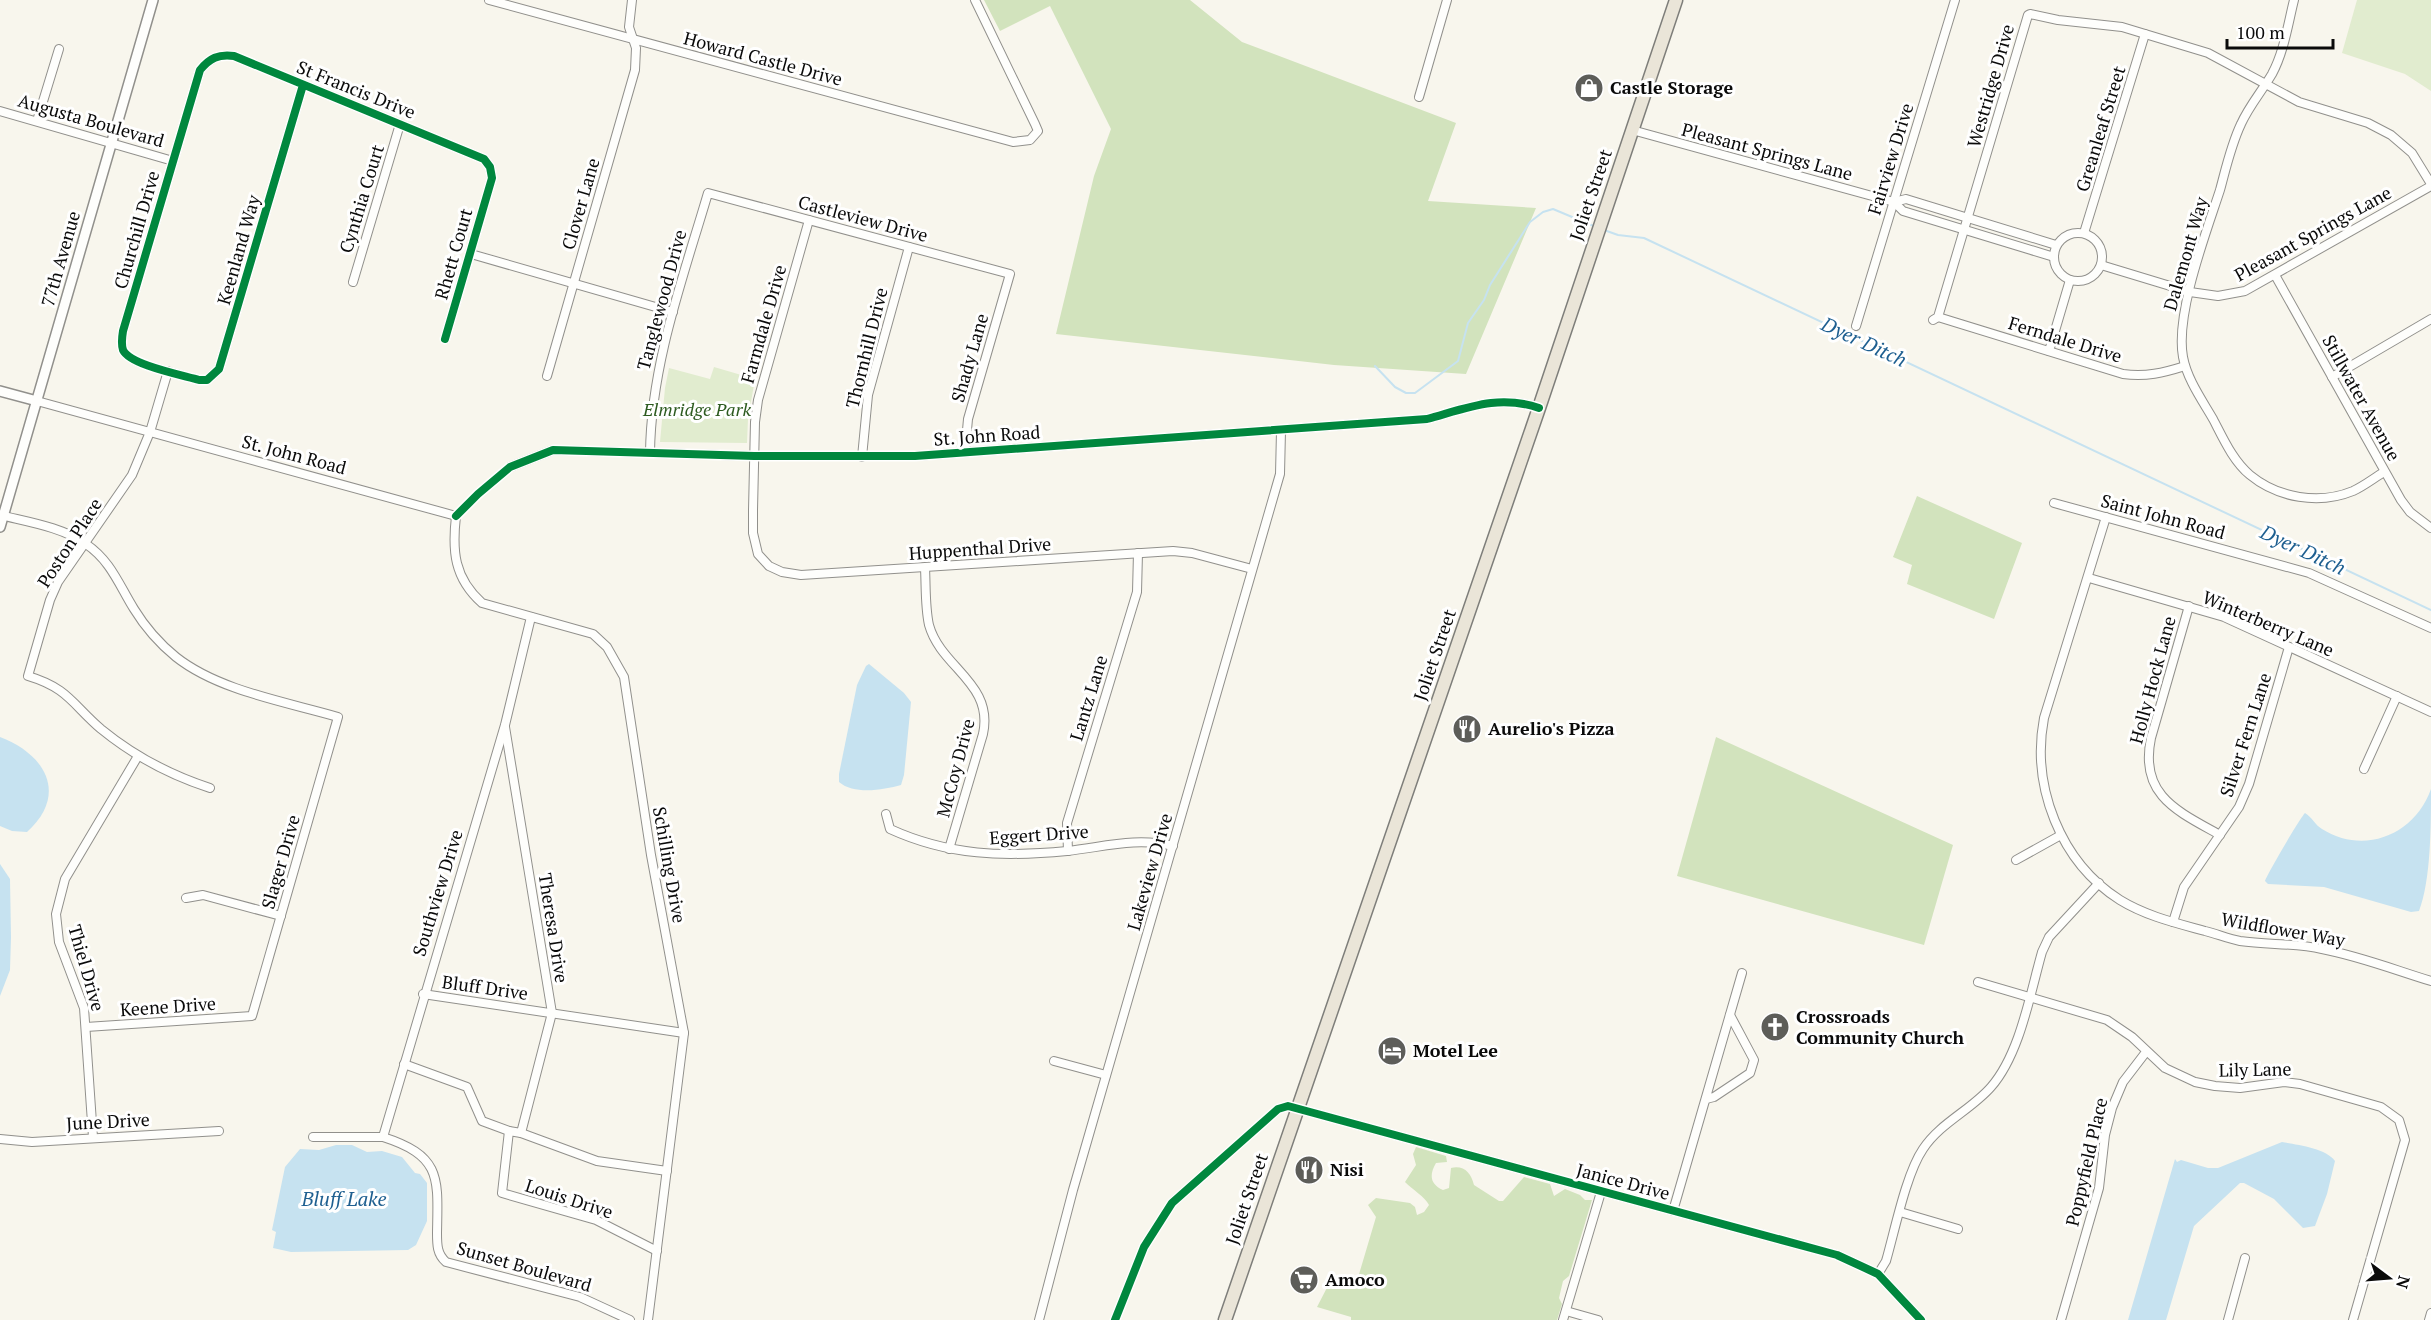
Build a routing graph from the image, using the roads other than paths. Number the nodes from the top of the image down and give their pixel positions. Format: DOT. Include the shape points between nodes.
graph roads {
  1 [pos="153,0"];
  2 [pos="489,0"];
  3 [pos="632,0"];
  4 [pos="975,0"];
  5 [pos="1447,0"];
  6 [pos="1676,0"];
  7 [pos="1955,0"];
  8 [pos="2294,0"];
  9 [pos="511,3"];
  10 [pos="2145,34"];
  11 [pos="633,39"];
  12 [pos="59,49"];
  13 [pos="200,70"];
  14 [pos="2265,84"];
  15 [pos="303,85"];
  16 [pos="1419,97"];
  17 [pos="0,111"];
  18 [pos="37,121"];
  19 [pos="400,124"];
  20 [pos="1632,130"];
  21 [pos="111,143"];
  22 [pos="173,161"];
  23 [pos="492,178"];
  24 [pos="2431,185"];
  25 [pos="708,193"];
  26 [pos="1894,202"];
  27 [pos="1968,218"];
  28 [pos="808,220"];
  29 [pos="1965,230"];
  30 [pos="2084,233"];
  31 [pos="2056,245"];
  32 [pos="909,247"];
  33 [pos="471,254"];
  34 [pos="2054,257"];
  35 [pos="2101,265"];
  36 [pos="1010,274"];
  37 [pos="2275,275"];
  38 [pos="2070,280"];
  39 [pos="353,282"];
  40 [pos="574,283"];
  41 [pos="2190,292"];
  42 [pos="673,312"];
  43 [pos="2431,319"];
  44 [pos="1856,326"];
  45 [pos="445,339"];
  46 [pos="2049,351"];
  47 [pos="2185,366"];
  48 [pos="168,371"];
  49 [pos="547,376"];
  50 [pos="2332,376"];
  51 [pos="0,391"];
  52 [pos="37,401"];
  53 [pos="1539,408"];
  54 [pos="1281,431"];
  55 [pos="150,432"];
  56 [pos="965,452"];
  57 [pos="650,453"];
  58 [pos="754,456"];
  59 [pos="862,457"];
  60 [pos="2384,472"];
  61 [pos="2054,503"];
  62 [pos="753,510"];
  63 [pos="2,515"];
  64 [pos="456,516"];
  65 [pos="2106,517"];
  66 [pos="0,527"];
  67 [pos="2431,528"];
  68 [pos="86,543"];
  69 [pos="1138,553"];
  70 [pos="925,568"];
  71 [pos="1252,569"];
  72 [pos="2089,578"];
  73 [pos="2189,606"];
  74 [pos="531,617"];
  75 [pos="2431,628"];
  76 [pos="2289,647"];
  77 [pos="2397,696"];
  78 [pos="2431,712"];
  79 [pos="505,725"];
  80 [pos="138,756"];
  81 [pos="2364,769"];
  82 [pos="210,788"];
  83 [pos="886,814"];
  84 [pos="2061,835"];
  85 [pos="2220,835"];
  86 [pos="1173,846"];
  87 [pos="949,849"];
  88 [pos="1068,851"];
  89 [pos="2016,860"];
  90 [pos="2099,883"];
  91 [pos="186,898"];
  92 [pos="281,916"];
  93 [pos="2173,922"];
  94 [pos="1742,974"];
  95 [pos="2431,981"];
  96 [pos="1978,982"];
  97 [pos="423,994"];
  98 [pos="2030,996"];
  99 [pos="552,1013"];
  100 [pos="1730,1015"];
  101 [pos="252,1016"];
  102 [pos="86,1027"];
  103 [pos="684,1033"];
  104 [pos="2146,1052"];
  105 [pos="1054,1061"];
  106 [pos="404,1064"];
  107 [pos="1106,1075"];
  108 [pos="1706,1099"];
  109 [pos="1297,1107"];
  110 [pos="219,1131"];
  111 [pos="509,1131"];
  112 [pos="521,1133"];
  113 [pos="93,1137"];
  114 [pos="313,1137"];
  115 [pos="383,1137"];
  116 [pos="0,1139"];
  117 [pos="667,1171"];
  118 [pos="1601,1192"];
  119 [pos="1673,1211"];
  120 [pos="1900,1212"];
  121 [pos="1959,1229"];
  122 [pos="657,1251"];
  123 [pos="2246,1258"];
  124 [pos="1878,1274"];
  125 [pos="1566,1311"];
  126 [pos="2431,1313"];
  127 [pos="630,1320"];
  128 [pos="648,1320"];
  129 [pos="1039,1320"];
  130 [pos="1115,1320"];
  131 [pos="1225,1320"];
  132 [pos="1563,1320"];
  133 [pos="1598,1320"];
  134 [pos="1921,1320"];
  135 [pos="2061,1320"];
  136 [pos="2228,1320"];
  137 [pos="2353,1320"];
  138 [pos="2429,1320"];
  1 -- 21 [label="street, 77th Avenue"];
  2 -- 9 [label="street, Howard Castle Drive"];
  3 -- 11 [label="street, Clover Lane" via="629,27"];
  4 -- 11 [label="street, Howard Castle Drive" via="1038,131 1030,140 1013,142"];
  5 -- 16 [label="street"];
  6 -- 20 [label="main road, Joliet Street"];
  7 -- 26 [label="street, Fairview Drive"];
  8 -- 14 [label="street, Dalemont Way" via="2278,58"];
  9 -- 11 [label="street, Howard Castle Drive"];
  10 -- 14 [label="street, Westridge Drive" via="2208,53"];
  10 -- 27 [label="street, Westridge Drive" via="2112,25 2028,15"];
  10 -- 30 [label="street, Greanleaf Street"];
  11 -- 40 [label="street, Clover Lane" via="635,70"];
  12 -- 18 [label="street"];
  13 -- 15 [label="street, St Francis Drive" via="214,57 234,56"];
  13 -- 22 [label="street, Churchill Drive"];
  14 -- 24 [label="street, Westridge Drive" via="2299,102 2368,123 2391,135 2412,153"];
  14 -- 41 [label="street, Dalemont Way" via="2240,125"];
  15 -- 19 [label="street, St Francis Drive"];
  15 -- 48 [label="street, Keenland Way" via="219,369 207,380"];
  17 -- 18 [label="street, Augusta Boulevard"];
  18 -- 21 [label="street, Augusta Boulevard"];
  19 -- 23 [label="street, St Francis Drive" via="484,159"];
  19 -- 39 [label="street, Cynthia Court"];
  20 -- 26 [label="street, Pleasant Springs Lane"];
  20 -- 53 [label="main road, Joliet Street"];
  21 -- 22 [label="street, Augusta Boulevard"];
  21 -- 52 [label="street, 77th Avenue"];
  22 -- 48 [label="street, Churchill Drive" via="122,340 124,351 133,360"];
  23 -- 33 [label="street, Rhett Court"];
  24 -- 37 [label="street, Pleasant Springs Lane"];
  25 -- 28 [label="street, Castleview Drive"];
  25 -- 42 [label="street, Tanglewood Drive"];
  26 -- 27 [label="street, Pleasant Springs Lane" via="1906,199"];
  26 -- 29 [label="street, Pleasant Springs Lane" via="1903,211"];
  26 -- 44 [label="street, Fairview Drive"];
  27 -- 29 [label="street"];
  27 -- 31 [label="street, Pleasant Springs Lane"];
  28 -- 32 [label="street, Castleview Drive"];
  28 -- 58 [label="street, Farmdale Drive" via="764,376 755,422"];
  29 -- 34 [label="street, Pleasant Springs Lane"];
  29 -- 46 [label="street, Ferndale Drive" via="1936,318"];
  30 -- 31 [label="street" via="2068,234"];
  30 -- 35 [label="street" via="2092,236 2101,249"];
  31 -- 34 [label="street"];
  32 -- 36 [label="street, Castleview Drive"];
  32 -- 59 [label="street, Thornhill Drive" via="868,395"];
  33 -- 40 [label="street"];
  33 -- 45 [label="street, Rhett Court"];
  34 -- 38 [label="street" via="2058,271"];
  35 -- 38 [label="street" via="2085,280"];
  35 -- 41 [label="street, Pleasant Springs Lane"];
  36 -- 56 [label="street, Shady Lane" via="968,419"];
  37 -- 41 [label="street, Pleasant Springs Lane" via="2245,291 2218,296"];
  37 -- 50 [label="street, Stillwater Avenue"];
  38 -- 46 [label="street"];
  40 -- 42 [label="street"];
  40 -- 49 [label="street, Clover Lane"];
  41 -- 47 [label="street, Dalemont Way" via="2182,322"];
  42 -- 57 [label="street, Tanglewood Drive" via="656,381"];
  43 -- 50 [label="street"];
  46 -- 47 [label="street, Ferndale Drive" via="2140,377"];
  47 -- 60 [label="street, Dalemont Way" via="2233,456 2260,483 2281,494 2329,498 2352,491"];
  48 -- 55 [label="street, Poston Place"];
  50 -- 60 [label="street, Stillwater Avenue"];
  51 -- 52 [label="street"];
  52 -- 55 [label="street, St. John Road"];
  52 -- 63 [label="street, 77th Avenue"];
  53 -- 54 [label="street, St. John Road" via="1516,402 1486,402 1427,418"];
  53 -- 109 [label="main road, Joliet Street"];
  54 -- 56 [label="street, St. John Road"];
  54 -- 71 [label="street, Lakeview Drive" via="1280,474"];
  55 -- 64 [label="street, St. John Road"];
  55 -- 68 [label="street, Poston Place" via="132,475"];
  56 -- 59 [label="street, St. John Road"];
  57 -- 58 [label="street, St. John Road"];
  57 -- 64 [label="street, St. John Road" via="553,450 510,467"];
  58 -- 59 [label="street, St. John Road"];
  58 -- 62 [label="street, Farmdale Drive"];
  60 -- 67 [label="street, Stillwater Avenue" via="2410,512"];
  61 -- 65 [label="street, Saint John Road"];
  62 -- 70 [label="street, Huppenthal Drive" via="758,554 782,572 801,575"];
  63 -- 66 [label="street, 77th Avenue"];
  63 -- 68 [label="street"];
  64 -- 74 [label="street, Schilling Drive" via="453,551 462,579 473,595 482,603"];
  65 -- 72 [label="street, Wildflower Way"];
  65 -- 75 [label="street, Saint John Road" via="2309,573"];
  68 -- 80 [label="street, Poston Place" via="50,600 28,676 61,689 101,729"];
  68 -- 92 [label="street, Slager Drive" via="109,565 143,623 176,657 218,681 338,717"];
  69 -- 70 [label="street, Huppenthal Drive"];
  69 -- 71 [label="street, Huppenthal Drive" via="1192,553"];
  69 -- 88 [label="street, Lantz Lane" via="1137,592 1067,823"];
  70 -- 87 [label="street, McCoy Drive" via="929,625 941,650 975,689 986,715"];
  71 -- 86 [label="street, Lakeview Drive"];
  72 -- 73 [label="street, Winterberry Lane"];
  72 -- 84 [label="street, Wildflower Way" via="2040,740 2044,793"];
  73 -- 76 [label="street, Winterberry Lane" via="2224,617"];
  73 -- 85 [label="street, Holly Hock Lane" via="2151,738 2149,768 2153,784 2169,804"];
  74 -- 79 [label="street, Southview Drive"];
  74 -- 103 [label="street, Schilling Drive" via="593,634 607,646 624,677"];
  76 -- 77 [label="street, Winterberry Lane"];
  76 -- 85 [label="street, Silver Fern Lane" via="2249,784"];
  77 -- 78 [label="street, Winterberry Lane"];
  77 -- 81 [label="street"];
  79 -- 97 [label="street, Southview Drive"];
  79 -- 99 [label="street, Theresa Drive"];
  80 -- 82 [label="street"];
  80 -- 102 [label="street, Thiel Drive" via="81,849 59,895 59,942 81,1000"];
  83 -- 87 [label="street, Eggert Drive" via="890,829"];
  84 -- 89 [label="street"];
  84 -- 90 [label="street, Wildflower Way" via="2076,859"];
  85 -- 93 [label="street, Silver Fern Lane" via="2184,887"];
  86 -- 88 [label="street, Eggert Drive" via="1146,841"];
  86 -- 107 [label="street, Lakeview Drive"];
  87 -- 88 [label="street, Eggert Drive" via="1002,856"];
  90 -- 93 [label="street, Wildflower Way" via="2142,913"];
  90 -- 98 [label="street" via="2049,937"];
  91 -- 92 [label="street" via="203,895"];
  92 -- 101 [label="street, Slager Drive"];
  93 -- 95 [label="street, Wildflower Way" via="2240,941 2323,949"];
  94 -- 100 [label="street"];
  96 -- 98 [label="street, Lily Lane"];
  97 -- 99 [label="street, Bluff Drive"];
  97 -- 106 [label="street, Southview Drive"];
  98 -- 104 [label="street, Lily Lane" via="2107,1020"];
  98 -- 120 [label="street" via="2004,1070 1989,1089 1924,1148 1913,1166"];
  99 -- 103 [label="street, Bluff Drive"];
  99 -- 112 [label="street, Theresa Drive"];
  100 -- 108 [label="street"];
  100 -- 108 [label="street" via="1754,1060 1753,1067 1750,1073"];
  101 -- 102 [label="street, Keene Drive"];
  102 -- 113 [label="street, Thiel Drive"];
  103 -- 117 [label="street, Schilling Drive"];
  104 -- 135 [label="street, Poppyfield Place" via="2123,1082 2112,1108 2104,1135 2098,1188"];
  104 -- 137 [label="street, Lily Lane" via="2165,1068 2204,1084 2240,1088 2265,1083 2300,1084 2393,1114 2403,1127 2405,1140"];
  105 -- 107 [label="street"];
  106 -- 111 [label="street" via="467,1087 482,1121"];
  106 -- 115 [label="street, Southview Drive"];
  107 -- 129 [label="street, Lakeview Drive"];
  108 -- 119 [label="street"];
  109 -- 118 [label="street, Janice Drive"];
  109 -- 130 [label="street" via="1278,1109 1172,1203 1144,1247"];
  109 -- 131 [label="main road, Joliet Street"];
  110 -- 113 [label="street, June Drive"];
  111 -- 112 [label="street"];
  111 -- 122 [label="street, Louis Drive" via="502,1193 596,1220"];
  112 -- 117 [label="street" via="597,1161"];
  113 -- 116 [label="street, June Drive" via="32,1142"];
  114 -- 115 [label="street"];
  115 -- 127 [label="street, Sunset Boulevard" via="420,1155 433,1170 438,1191 437,1247 442,1258 452,1265 580,1297"];
  117 -- 122 [label="street, Schilling Drive"];
  118 -- 119 [label="street, Janice Drive"];
  118 -- 125 [label="street"];
  119 -- 124 [label="street, Janice Drive" via="1837,1255"];
  120 -- 121 [label="street"];
  120 -- 124 [label="street" via="1886,1261"];
  122 -- 128 [label="street, Schilling Drive"];
  123 -- 136 [label="street"];
  124 -- 134 [label="street, Janice Drive"];
  125 -- 132 [label="street"];
  125 -- 133 [label="street"];
  126 -- 138 [label="street"];
}
